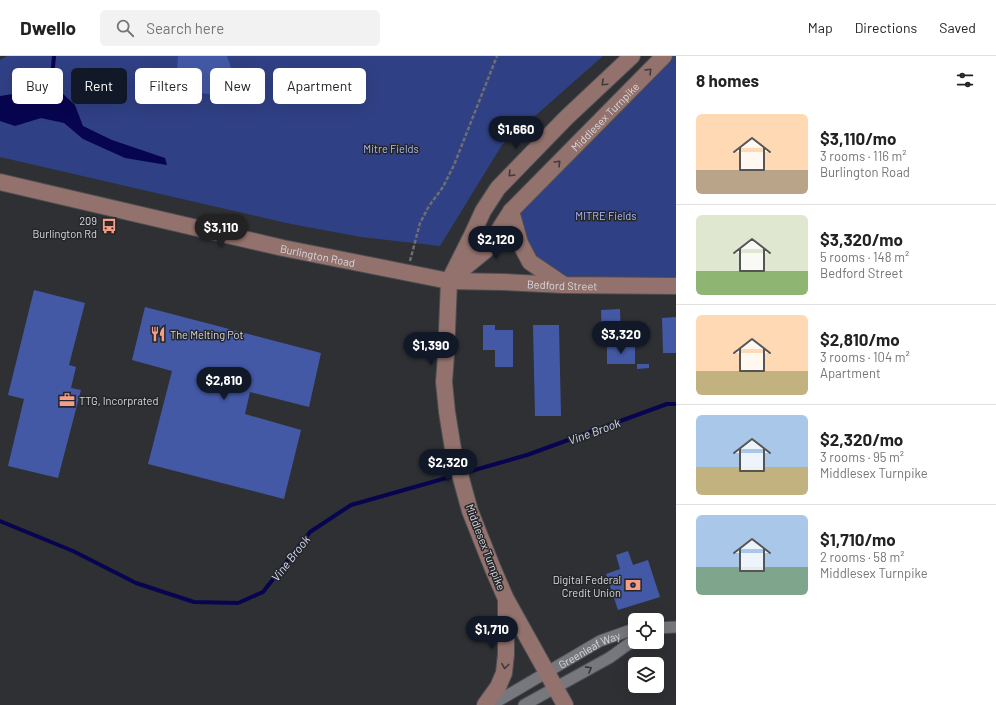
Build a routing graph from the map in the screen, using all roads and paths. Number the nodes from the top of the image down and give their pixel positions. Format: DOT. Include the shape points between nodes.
graph roads {
  1 [pos="497,56"];
  2 [pos="632,56"];
  3 [pos="664,56"];
  4 [pos="0,182"];
  5 [pos="511,211"];
  6 [pos="407,272"];
  7 [pos="449,280"];
  8 [pos="564,285"];
  9 [pos="676,286"];
  10 [pos="506,599"];
  11 [pos="628,632"];
  12 [pos="628,644"];
  13 [pos="546,673"];
  14 [pos="555,688"];
  15 [pos="485,705"];
  16 [pos="491,705"];
  17 [pos="524,705"];
  18 [pos="565,705"];
  1 -- 6 [label="path" via="454,165 443,188 428,206 420,223"];
  2 -- 7 [label="main road, Middlesex Turnpike, one-way" via="566,118 498,188 483,211"];
  5 -- 3 [label="main road, Middlesex Turnpike, one-way"];
  4 -- 6 [label="main road, Burlington Road" via="283,248"];
  5 -- 7 [label="main road, Middlesex Turnpike" via="486,250"];
  5 -- 8 [label="main road" via="520,243 530,262"];
  6 -- 7 [label="main road, Burlington Road"];
  7 -- 8 [label="main road, Bedford Street"];
  7 -- 10 [label="main road, Middlesex Turnpike" via="444,382 453,449 470,511"];
  8 -- 9 [label="main road, Bedford Street"];
  10 -- 13 [label="main road, Middlesex Turnpike"];
  10 -- 15 [label="main road, one-way" via="504,673"];
  11 -- 13 [label="street, Greenleaf Way" via="600,641"];
  14 -- 12 [label="street, Greenleaf Way, one-way" via="620,651"];
  13 -- 14 [label="main road, Middlesex Turnpike"];
  13 -- 16 [label="street, Greenleaf Way"];
  14 -- 17 [label="street, Greenleaf Way"];
  14 -- 18 [label="main road, Middlesex Turnpike"];
}
